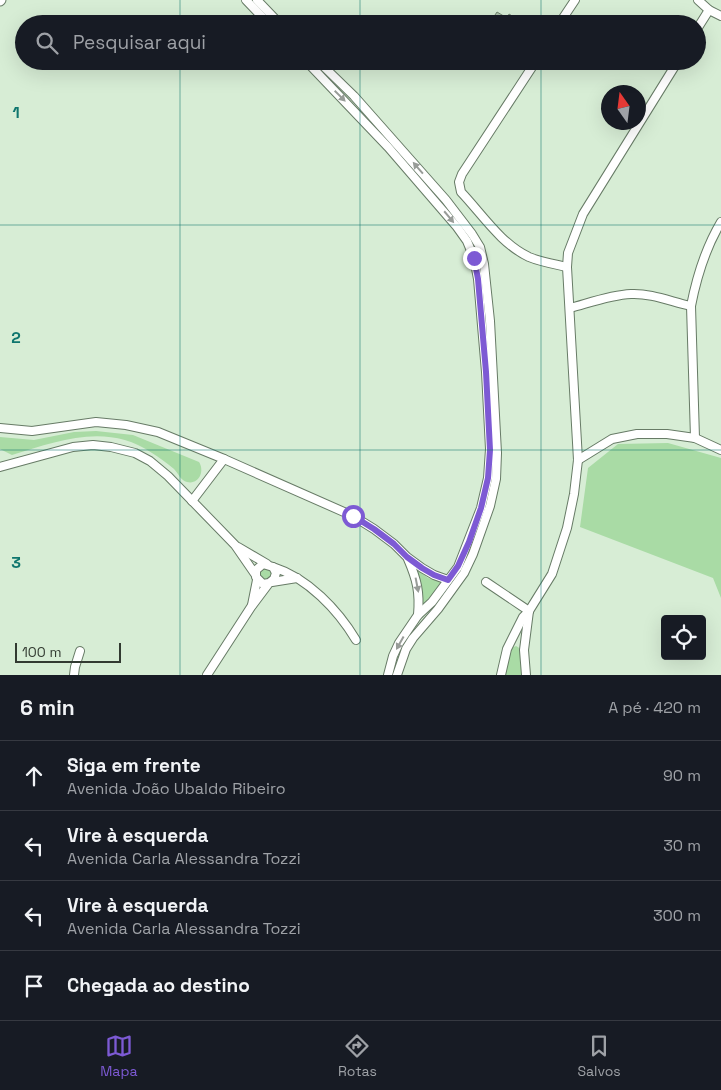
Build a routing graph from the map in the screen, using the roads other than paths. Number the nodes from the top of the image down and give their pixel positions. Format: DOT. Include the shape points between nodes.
graph roads {
  1 [pos="246,0"];
  2 [pos="257,0"];
  3 [pos="574,0"];
  4 [pos="703,4"];
  5 [pos="260,15"];
  6 [pos="271,15"];
  7 [pos="565,15"];
  8 [pos="721,16"];
  9 [pos="315,70"];
  10 [pos="327,70"];
  11 [pos="530,70"];
  12 [pos="672,70"];
  13 [pos="721,222"];
  14 [pos="567,267"];
  15 [pos="692,306"];
  16 [pos="570,308"];
  17 [pos="0,428"];
  18 [pos="695,438"];
  19 [pos="721,450"];
  20 [pos="224,459"];
  21 [pos="578,460"];
  22 [pos="0,467"];
  23 [pos="192,500"];
  24 [pos="235,545"];
  25 [pos="407,557"];
  26 [pos="270,565"];
  27 [pos="256,577"];
  28 [pos="297,578"];
  29 [pos="448,580"];
  30 [pos="270,582"];
  31 [pos="486,582"];
  32 [pos="252,607"];
  33 [pos="529,611"];
  34 [pos="418,615"];
  35 [pos="356,640"];
  36 [pos="507,649"];
  37 [pos="524,650"];
  38 [pos="80,651"];
  39 [pos="74,675"];
  40 [pos="207,675"];
  41 [pos="388,675"];
  42 [pos="397,675"];
  43 [pos="501,675"];
  44 [pos="526,675"];
  1 -- 5 [label="street"];
  2 -- 6 [label="street"];
  3 -- 7 [label="street"];
  4 -- 8 [label="street"];
  9 -- 29 [label="street, one-way" via="447,215 467,241 474,258 486,372 490,450 488,478 469,542"];
  42 -- 10 [label="street, one-way" via="413,638 464,572 490,506 496,479 490,321 484,264 480,248 452,207"];
  11 -- 14 [label="street" via="459,182 462,192 515,248 547,263"];
  12 -- 14 [label="street" via="583,214 568,253"];
  13 -- 15 [label="street" via="704,255"];
  14 -- 16 [label="street"];
  15 -- 16 [label="street" via="631,294"];
  15 -- 18 [label="street"];
  16 -- 21 [label="street"];
  17 -- 20 [label="street" via="32,431 96,422 126,425 158,432"];
  18 -- 19 [label="street"];
  18 -- 21 [label="street" via="668,434 621,437"];
  20 -- 23 [label="street"];
  20 -- 25 [label="street" via="353,516"];
  21 -- 33 [label="street" via="569,520 559,555 552,574"];
  22 -- 23 [label="street" via="73,446 111,446 135,453 150,462"];
  23 -- 24 [label="street"];
  24 -- 26 [label="street"];
  24 -- 27 [label="street"];
  25 -- 29 [label="street"];
  25 -- 34 [label="street, one-way" via="419,590"];
  26 -- 27 [label="street" via="260,565"];
  26 -- 28 [label="street"];
  26 -- 30 [label="street" via="276,573"];
  27 -- 30 [label="street" via="262,584"];
  27 -- 32 [label="street"];
  28 -- 30 [label="street"];
  28 -- 35 [label="street" via="338,614"];
  29 -- 34 [label="street"];
  30 -- 32 [label="street"];
  31 -- 33 [label="street"];
  32 -- 40 [label="street"];
  33 -- 36 [label="street"];
  33 -- 37 [label="street"];
  34 -- 41 [label="street, one-way" via="399,643"];
  36 -- 37 [label="street" via="518,645"];
  36 -- 43 [label="street"];
  37 -- 44 [label="street"];
  38 -- 39 [label="street"];
}
